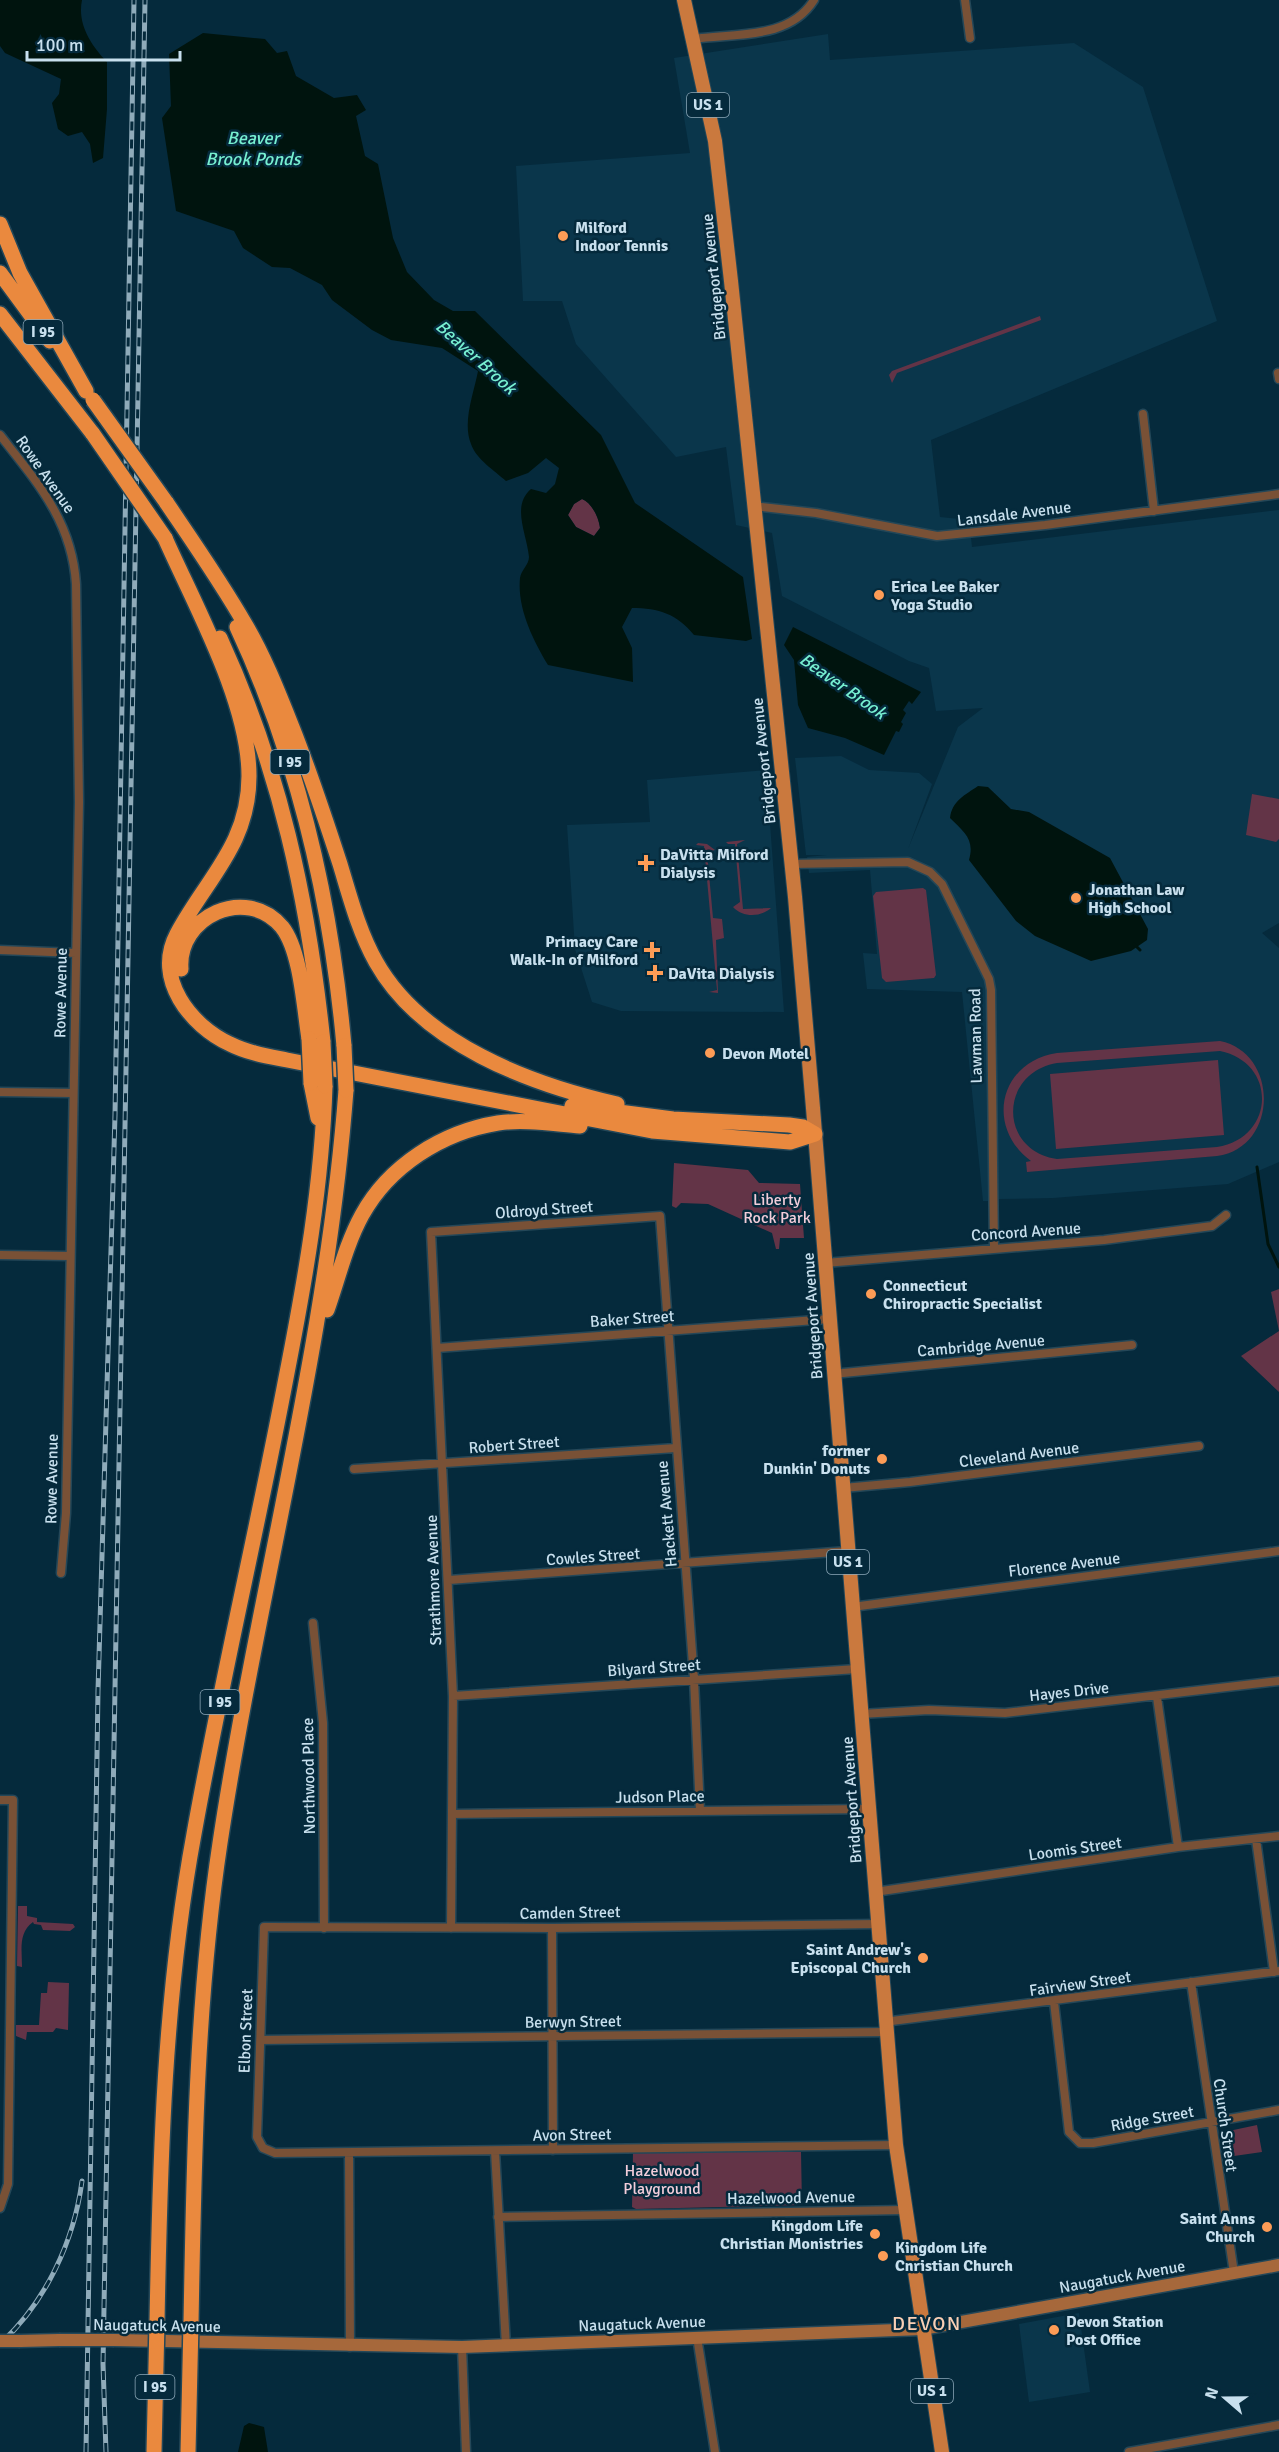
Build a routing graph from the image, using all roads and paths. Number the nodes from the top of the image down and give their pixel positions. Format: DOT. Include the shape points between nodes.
graph roads {
  1 [pos="684,0"];
  2 [pos="813,0"];
  3 [pos="965,0"];
  4 [pos="694,39"];
  5 [pos="970,39"];
  6 [pos="0,224"];
  7 [pos="0,273"];
  8 [pos="0,314"];
  9 [pos="0,330"];
  10 [pos="1278,373"];
  11 [pos="1279,379"];
  12 [pos="90,396"];
  13 [pos="67,400"];
  14 [pos="1143,414"];
  15 [pos="0,435"];
  16 [pos="1279,494"];
  17 [pos="166,502"];
  18 [pos="753,506"];
  19 [pos="1154,510"];
  20 [pos="165,538"];
  21 [pos="791,864"];
  22 [pos="0,950"];
  23 [pos="76,953"];
  24 [pos="316,1040"];
  25 [pos="0,1092"];
  26 [pos="73,1093"];
  27 [pos="717,1120"];
  28 [pos="652,1131"];
  29 [pos="815,1134"];
  30 [pos="1226,1215"];
  31 [pos="660,1216"];
  32 [pos="431,1232"];
  33 [pos="994,1248"];
  34 [pos="0,1255"];
  35 [pos="70,1256"];
  36 [pos="825,1263"];
  37 [pos="829,1319"];
  38 [pos="668,1331"];
  39 [pos="1132,1345"];
  40 [pos="437,1348"];
  41 [pos="311,1356"];
  42 [pos="833,1374"];
  43 [pos="1199,1446"];
  44 [pos="676,1448"];
  45 [pos="443,1464"];
  46 [pos="354,1469"];
  47 [pos="843,1488"];
  48 [pos="848,1551"];
  49 [pos="1279,1551"];
  50 [pos="685,1564"];
  51 [pos="61,1573"];
  52 [pos="449,1580"];
  53 [pos="852,1606"];
  54 [pos="313,1623"];
  55 [pos="858,1669"];
  56 [pos="694,1679"];
  57 [pos="1279,1681"];
  58 [pos="453,1696"];
  59 [pos="1157,1697"];
  60 [pos="861,1714"];
  61 [pos="0,1800"];
  62 [pos="868,1809"];
  63 [pos="700,1810"];
  64 [pos="452,1814"];
  65 [pos="1279,1836"];
  66 [pos="1256,1839"];
  67 [pos="1178,1847"];
  68 [pos="875,1892"];
  69 [pos="877,1924"];
  70 [pos="264,1927"];
  71 [pos="324,1928"];
  72 [pos="451,1928"];
  73 [pos="552,1928"];
  74 [pos="1276,1972"];
  75 [pos="1191,1982"];
  76 [pos="1054,2002"];
  77 [pos="885,2027"];
  78 [pos="553,2037"];
  79 [pos="261,2040"];
  80 [pos="1279,2110"];
  81 [pos="1210,2122"];
  82 [pos="256,2137"];
  83 [pos="896,2145"];
  84 [pos="553,2150"];
  85 [pos="495,2151"];
  86 [pos="350,2152"];
  87 [pos="0,2208"];
  88 [pos="904,2210"];
  89 [pos="498,2217"];
  90 [pos="1279,2265"];
  91 [pos="1234,2272"];
  92 [pos="922,2329"];
  93 [pos="697,2337"];
  94 [pos="0,2341"];
  95 [pos="350,2346"];
  96 [pos="506,2346"];
  97 [pos="462,2347"];
  98 [pos="1279,2425"];
  99 [pos="154,2452"];
  100 [pos="188,2452"];
  101 [pos="466,2452"];
  102 [pos="715,2452"];
  103 [pos="942,2452"];
  104 [pos="1129,2452"];
  1 -- 4 [label="main road, Bridgeport Avenue / US 1"];
  2 -- 4 [label="street" via="800,16 777,29"];
  3 -- 5 [label="street"];
  4 -- 18 [label="main road, Bridgeport Avenue / US 1" via="716,148"];
  6 -- 12 [label="highway" via="20,273"];
  7 -- 12 [label="highway, I 95"];
  8 -- 13 [label="highway, I 95"];
  9 -- 13 [label="highway"];
  10 -- 11 [label="street"];
  12 -- 17 [label="highway, I 95, bridge"];
  13 -- 20 [label="highway, I 95, bridge"];
  14 -- 19 [label="street"];
  15 -- 23 [label="street, Rowe Avenue" via="62,521 75,562 79,703"];
  16 -- 19 [label="street, Lansdale Avenue"];
  17 -- 27 [label="highway" via="232,601 264,660 309,773 368,946 387,980 436,1027 472,1050 534,1078 617,1104"];
  17 -- 41 [label="highway, I 95, bridge" via="238,629 267,698 292,768 322,887 344,1046 346,1090 339,1184"];
  18 -- 19 [label="street, Lansdale Avenue" via="816,513 937,537"];
  18 -- 21 [label="main road, Bridgeport Avenue / US 1"];
  20 -- 24 [label="highway, I 95" via="218,632 273,771 300,878"];
  20 -- 28 [label="highway" via="230,685 247,748 249,777 245,811 235,844 172,944 172,980 193,1018 215,1036 245,1051"];
  21 -- 29 [label="main road, Bridgeport Avenue / US 1"];
  21 -- 33 [label="street, Lawman Road" via="908,862 930,872 942,884 989,979"];
  22 -- 23 [label="street"];
  23 -- 26 [label="street, Rowe Avenue"];
  24 -- 27 [label="highway" via="292,944 281,926 262,913 241,907 222,909 201,920 188,936 181,955 185,989 205,1017 246,1040 511,1096 635,1115"];
  24 -- 99 [label="highway, I 95, bridge" via="323,1149 312,1240 198,1808 181,1917 162,2111"];
  25 -- 26 [label="street"];
  26 -- 35 [label="street, Rowe Avenue"];
  27 -- 29 [label="highway" via="803,1127"];
  28 -- 29 [label="highway" via="790,1142"];
  28 -- 41 [label="highway" via="499,1123 426,1148 398,1169 361,1217"];
  29 -- 36 [label="main road, Bridgeport Avenue / US 1"];
  30 -- 33 [label="street, Concord Avenue" via="1212,1226 1104,1240"];
  31 -- 32 [label="street, Oldroyd Street"];
  31 -- 38 [label="street, Hackett Avenue"];
  32 -- 40 [label="street, Strathmore Avenue"];
  33 -- 36 [label="street, Concord Avenue"];
  34 -- 35 [label="street"];
  35 -- 51 [label="street, Rowe Avenue" via="66,1513"];
  36 -- 37 [label="main road, Bridgeport Avenue / US 1"];
  37 -- 38 [label="street, Baker Street"];
  37 -- 42 [label="main road, Bridgeport Avenue / US 1"];
  38 -- 40 [label="street, Baker Street"];
  38 -- 44 [label="street, Hackett Avenue"];
  39 -- 42 [label="street, Cambridge Avenue"];
  40 -- 45 [label="street, Strathmore Avenue"];
  41 -- 100 [label="highway, I 95, bridge" via="234,1759 214,1886 196,2072"];
  42 -- 47 [label="main road, Bridgeport Avenue / US 1"];
  43 -- 47 [label="street, Cleveland Avenue"];
  44 -- 45 [label="street, Robert Street"];
  44 -- 50 [label="street, Hackett Avenue"];
  45 -- 46 [label="street, Robert Street"];
  45 -- 52 [label="street, Strathmore Avenue"];
  47 -- 48 [label="main road, Bridgeport Avenue / US 1"];
  48 -- 50 [label="street, Cowles Street"];
  48 -- 53 [label="main road, Bridgeport Avenue / US 1"];
  49 -- 53 [label="street, Florence Avenue"];
  50 -- 52 [label="street, Cowles Street"];
  50 -- 56 [label="street, Hackett Avenue"];
  52 -- 58 [label="street, Strathmore Avenue"];
  53 -- 55 [label="main road, Bridgeport Avenue / US 1"];
  54 -- 71 [label="street, Northwood Place" via="323,1723"];
  55 -- 56 [label="street, Bilyard Street"];
  55 -- 60 [label="main road, Bridgeport Avenue / US 1"];
  56 -- 58 [label="street, Bilyard Street"];
  56 -- 63 [label="street, Hackett Avenue"];
  57 -- 59 [label="street, Hayes Drive"];
  58 -- 64 [label="street, Strathmore Avenue"];
  59 -- 60 [label="street, Hayes Drive" via="1005,1713 929,1710"];
  59 -- 67 [label="street"];
  60 -- 62 [label="main road, Bridgeport Avenue / US 1"];
  61 -- 87 [label="street" via="13,1800 9,2184"];
  62 -- 63 [label="street, Judson Place"];
  62 -- 68 [label="main road, Bridgeport Avenue / US 1"];
  63 -- 64 [label="street, Judson Place"];
  64 -- 72 [label="street, Strathmore Avenue"];
  65 -- 66 [label="street, Loomis Street"];
  66 -- 67 [label="street, Loomis Street"];
  66 -- 74 [label="street"];
  67 -- 68 [label="street, Loomis Street"];
  68 -- 69 [label="main road, Bridgeport Avenue / US 1"];
  69 -- 73 [label="street, Camden Street"];
  69 -- 77 [label="main road, Bridgeport Avenue / US 1"];
  70 -- 71 [label="street, Camden Street"];
  70 -- 79 [label="street, Elbon Street"];
  71 -- 72 [label="street, Camden Street"];
  72 -- 73 [label="street, Camden Street"];
  73 -- 78 [label="street"];
  74 -- 75 [label="street, Fairview Street"];
  75 -- 76 [label="street, Fairview Street"];
  75 -- 81 [label="street, Church Street"];
  76 -- 77 [label="street, Fairview Street"];
  76 -- 81 [label="street, Ridge Street" via="1069,2132 1080,2143"];
  77 -- 78 [label="street, Berwyn Street"];
  77 -- 83 [label="main road, Bridgeport Avenue / US 1"];
  78 -- 79 [label="street, Berwyn Street"];
  78 -- 84 [label="street"];
  79 -- 82 [label="street, Elbon Street"];
  80 -- 81 [label="street, Ridge Street"];
  81 -- 91 [label="street, Church Street"];
  82 -- 86 [label="street, Avon Street" via="263,2148 275,2152"];
  83 -- 84 [label="street, Avon Street"];
  83 -- 88 [label="main road, Bridgeport Avenue / US 1"];
  84 -- 85 [label="street, Avon Street"];
  85 -- 86 [label="street, Avon Street"];
  85 -- 89 [label="street"];
  86 -- 95 [label="street"];
  88 -- 89 [label="street, Hazelwood Avenue"];
  88 -- 92 [label="main road, Bridgeport Avenue / US 1"];
  89 -- 96 [label="street"];
  90 -- 91 [label="main road, Naugatuck Avenue"];
  91 -- 92 [label="main road, Naugatuck Avenue"];
  92 -- 93 [label="main road, Naugatuck Avenue"];
  92 -- 103 [label="main road, Bridgeport Avenue / US 1"];
  93 -- 96 [label="main road, Naugatuck Avenue"];
  93 -- 102 [label="street"];
  94 -- 95 [label="main road, Naugatuck Avenue, bridge"];
  95 -- 97 [label="main road, Naugatuck Avenue"];
  96 -- 97 [label="main road, Naugatuck Avenue"];
  97 -- 101 [label="street"];
  98 -- 104 [label="street"];
}
